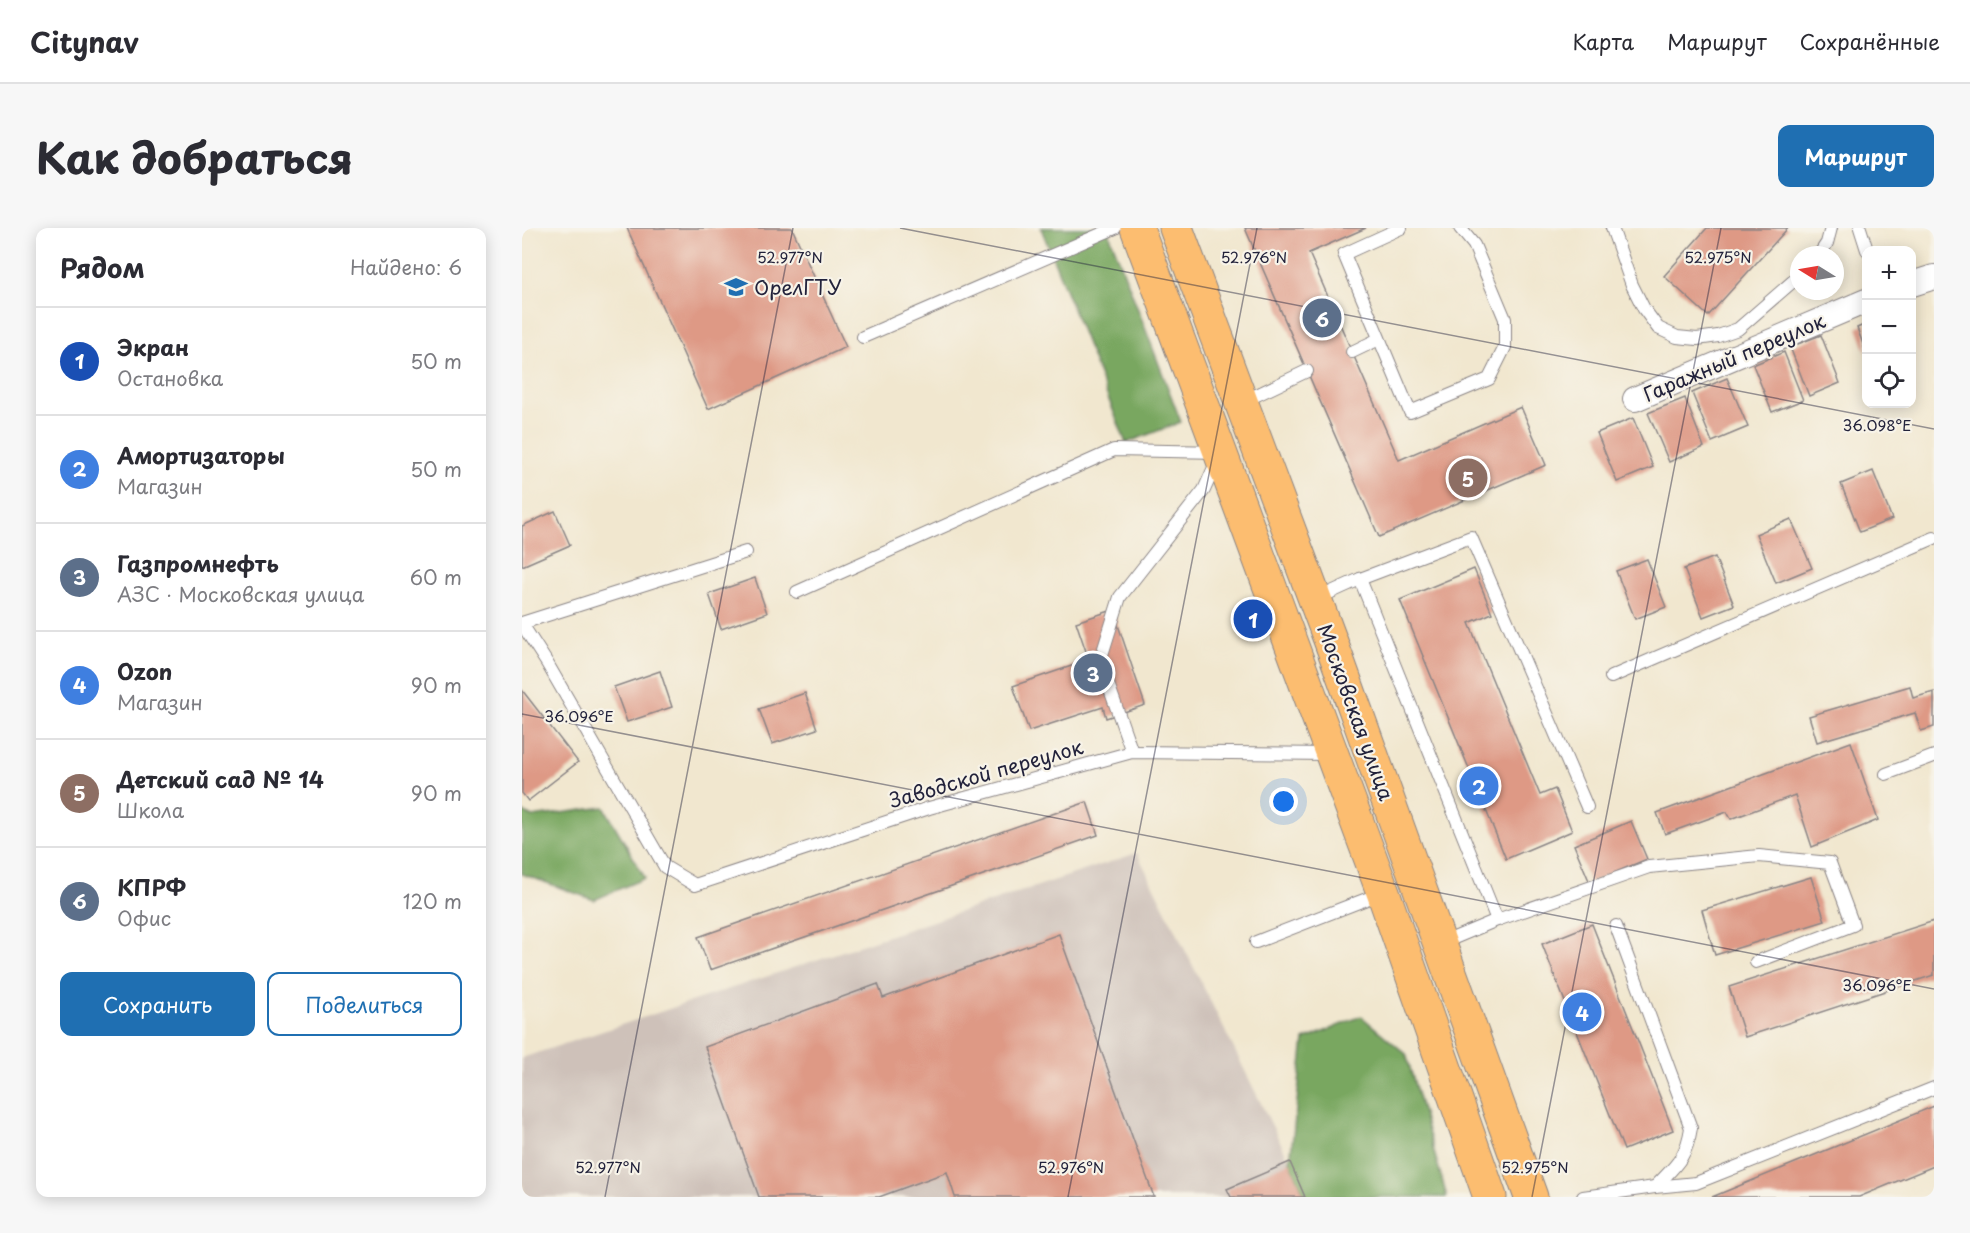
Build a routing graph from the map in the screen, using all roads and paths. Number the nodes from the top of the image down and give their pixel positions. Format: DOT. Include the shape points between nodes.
graph roads {
  1 [pos="1115,228"];
  2 [pos="1137,228"];
  3 [pos="1176,228"];
  4 [pos="1401,228"];
  5 [pos="1460,228"];
  6 [pos="1612,228"];
  7 [pos="1831,228"];
  8 [pos="1860,228"];
  9 [pos="1825,246"];
  10 [pos="1866,246"];
  11 [pos="1934,277"];
  12 [pos="1916,282"];
  13 [pos="1790,284"];
  14 [pos="1862,303"];
  15 [pos="863,337"];
  16 [pos="1379,339"];
  17 [pos="1352,352"];
  18 [pos="1307,371"];
  19 [pos="1635,399"];
  20 [pos="1241,402"];
  21 [pos="1221,452"];
  22 [pos="1934,538"];
  23 [pos="746,552"];
  24 [pos="1360,579"];
  25 [pos="797,592"];
  26 [pos="1314,599"];
  27 [pos="522,624"];
  28 [pos="1611,677"];
  29 [pos="1132,752"];
  30 [pos="1332,754"];
  31 [pos="1934,756"];
  32 [pos="1886,774"];
  33 [pos="1587,807"];
  34 [pos="1383,892"];
  35 [pos="1497,920"];
  36 [pos="1616,926"];
  37 [pos="1256,942"];
  38 [pos="1440,944"];
  39 [pos="1756,962"];
  40 [pos="1934,1088"];
  41 [pos="1655,1187"];
  42 [pos="1643,1193"];
  43 [pos="1490,1197"];
  44 [pos="1531,1197"];
  45 [pos="1583,1197"];
  1 -- 15 [label="lane"];
  2 -- 21 [label="main road, Московская улица"];
  3 -- 20 [label="main road, Московская улица"];
  4 -- 16 [label="lane" via="1344,254"];
  5 -- 16 [label="lane" via="1474,244 1505,319 1505,346 1488,379 1410,412"];
  6 -- 13 [label="lane" via="1644,309 1658,328 1677,338 1719,336 1738,329"];
  7 -- 9 [label="lane"];
  8 -- 10 [label="lane"];
  11 -- 12 [label="street"];
  14 -- 19 [label="street, Гаражный переулок"];
  16 -- 17 [label="lane"];
  18 -- 20 [label="lane"];
  20 -- 26 [label="main road, Московская улица"];
  21 -- 25 [label="lane" via="1114,450"];
  21 -- 29 [label="lane" via="1204,490 1120,597 1100,661"];
  21 -- 30 [label="main road, Московская улица"];
  22 -- 28 [label="lane"];
  23 -- 27 [label="lane"];
  24 -- 26 [label="lane"];
  24 -- 33 [label="lane" via="1471,537"];
  24 -- 35 [label="lane"];
  26 -- 38 [label="main road, Московская улица"];
  27 -- 29 [label="lane, Заводской переулок" via="665,867 695,885 929,808"];
  29 -- 30 [label="lane, Заводской переулок"];
  30 -- 34 [label="main road, Московская улица"];
  31 -- 32 [label="lane"];
  34 -- 37 [label="lane"];
  34 -- 43 [label="main road, Московская улица"];
  35 -- 38 [label="lane"];
  35 -- 39 [label="lane" via="1649,867 1759,856 1830,863 1852,925"];
  36 -- 41 [label="lane" via="1691,1128 1680,1162"];
  38 -- 44 [label="main road, Московская улица"];
  40 -- 41 [label="lane" via="1696,1184"];
  41 -- 42 [label="lane"];
  42 -- 45 [label="lane"];
}
